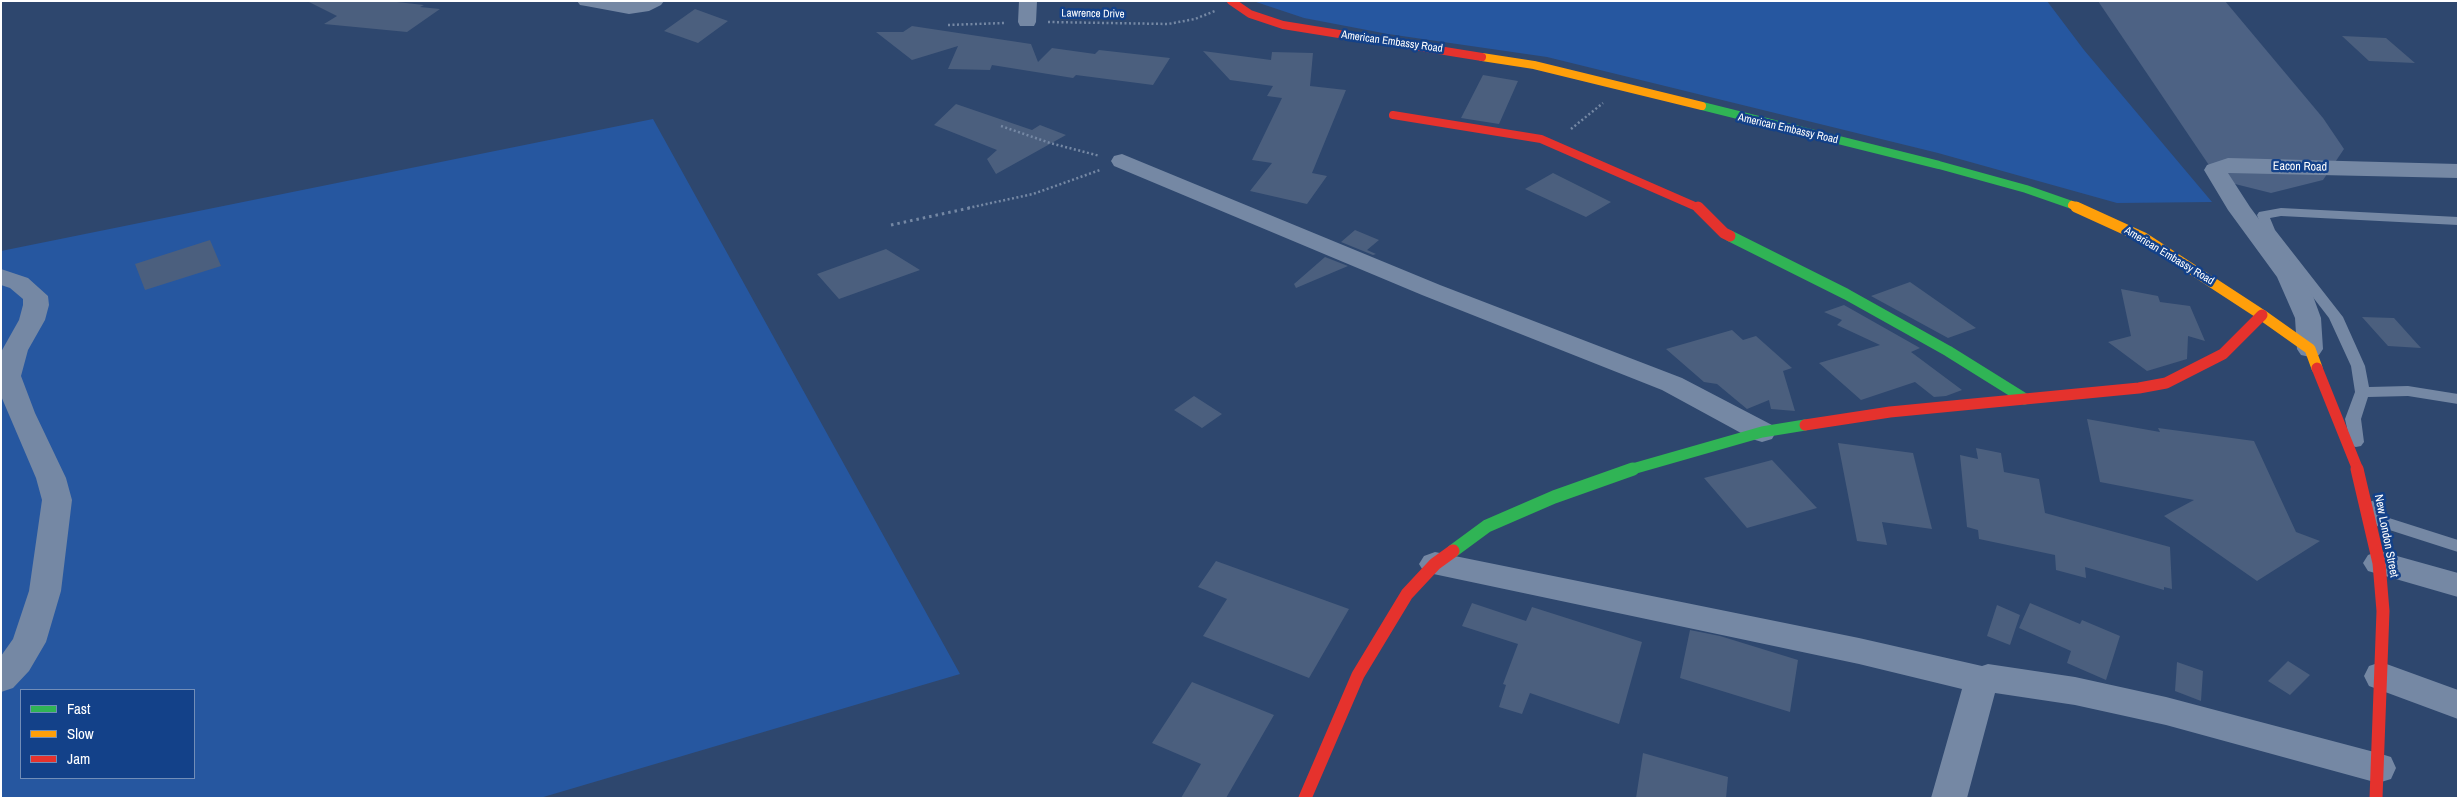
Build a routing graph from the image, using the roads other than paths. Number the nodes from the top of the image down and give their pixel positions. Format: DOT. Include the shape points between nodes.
graph roads {
  1 [pos="586,1"];
  2 [pos="655,1"];
  3 [pos="1028,1"];
  4 [pos="1233,3"];
  5 [pos="1027,22"];
  6 [pos="1392,115"];
  7 [pos="1122,161"];
  8 [pos="2458,171"];
  9 [pos="2251,213"];
  10 [pos="2458,221"];
  11 [pos="1,276"];
  12 [pos="2262,315"];
  13 [pos="2310,349"];
  14 [pos="2362,392"];
  15 [pos="2458,398"];
  16 [pos="2025,399"];
  17 [pos="1762,432"];
  18 [pos="2458,546"];
  19 [pos="1435,564"];
  20 [pos="2380,564"];
  21 [pos="2458,585"];
  22 [pos="2381,676"];
  23 [pos="1,678"];
  24 [pos="1982,680"];
  25 [pos="2458,705"];
  26 [pos="2377,783"];
  27 [pos="1305,798"];
  28 [pos="1949,798"];
  1 -- 2 [label="street" via="629,8"];
  3 -- 5 [label="street"];
  4 -- 12 [label="street, American Embassy Road" via="1250,14 1284,26 1504,59 2026,189 2076,206 2144,238"];
  6 -- 16 [label="street" via="1527,136 1698,208 1724,233 1846,294"];
  7 -- 17 [label="street" via="1431,290 1672,384"];
  8 -- 9 [label="street, Eacon Road" via="2228,165 2214,170"];
  9 -- 10 [label="lane"];
  9 -- 13 [label="street" via="2300,296 2308,318"];
  9 -- 14 [label="lane" via="2269,230 2336,316 2358,366"];
  11 -- 23 [label="street" via="19,283 35,296 32,320 15,350 8,376 20,413 51,478 57,500 45,591 29,642 17,662"];
  12 -- 13 [label="street, American Embassy Road"];
  12 -- 16 [label="street" via="2222,354 2166,382 2139,388"];
  13 -- 20 [label="street, New London Street" via="2360,475"];
  14 -- 15 [label="lane" via="2408,391"];
  14 -- 18 [label="lane" via="2353,419 2363,484 2383,522"];
  16 -- 17 [label="street" via="1890,412"];
  17 -- 19 [label="street" via="1631,469 1554,496 1487,526"];
  19 -- 24 [label="street" via="1859,651"];
  19 -- 27 [label="street" via="1407,594 1358,675"];
  20 -- 21 [label="street"];
  20 -- 22 [label="street, New London Street" via="2383,611"];
  22 -- 25 [label="street"];
  22 -- 26 [label="street, New London Street"];
  24 -- 26 [label="street" via="1988,678 2075,692 2166,711"];
  24 -- 28 [label="street"];
}
